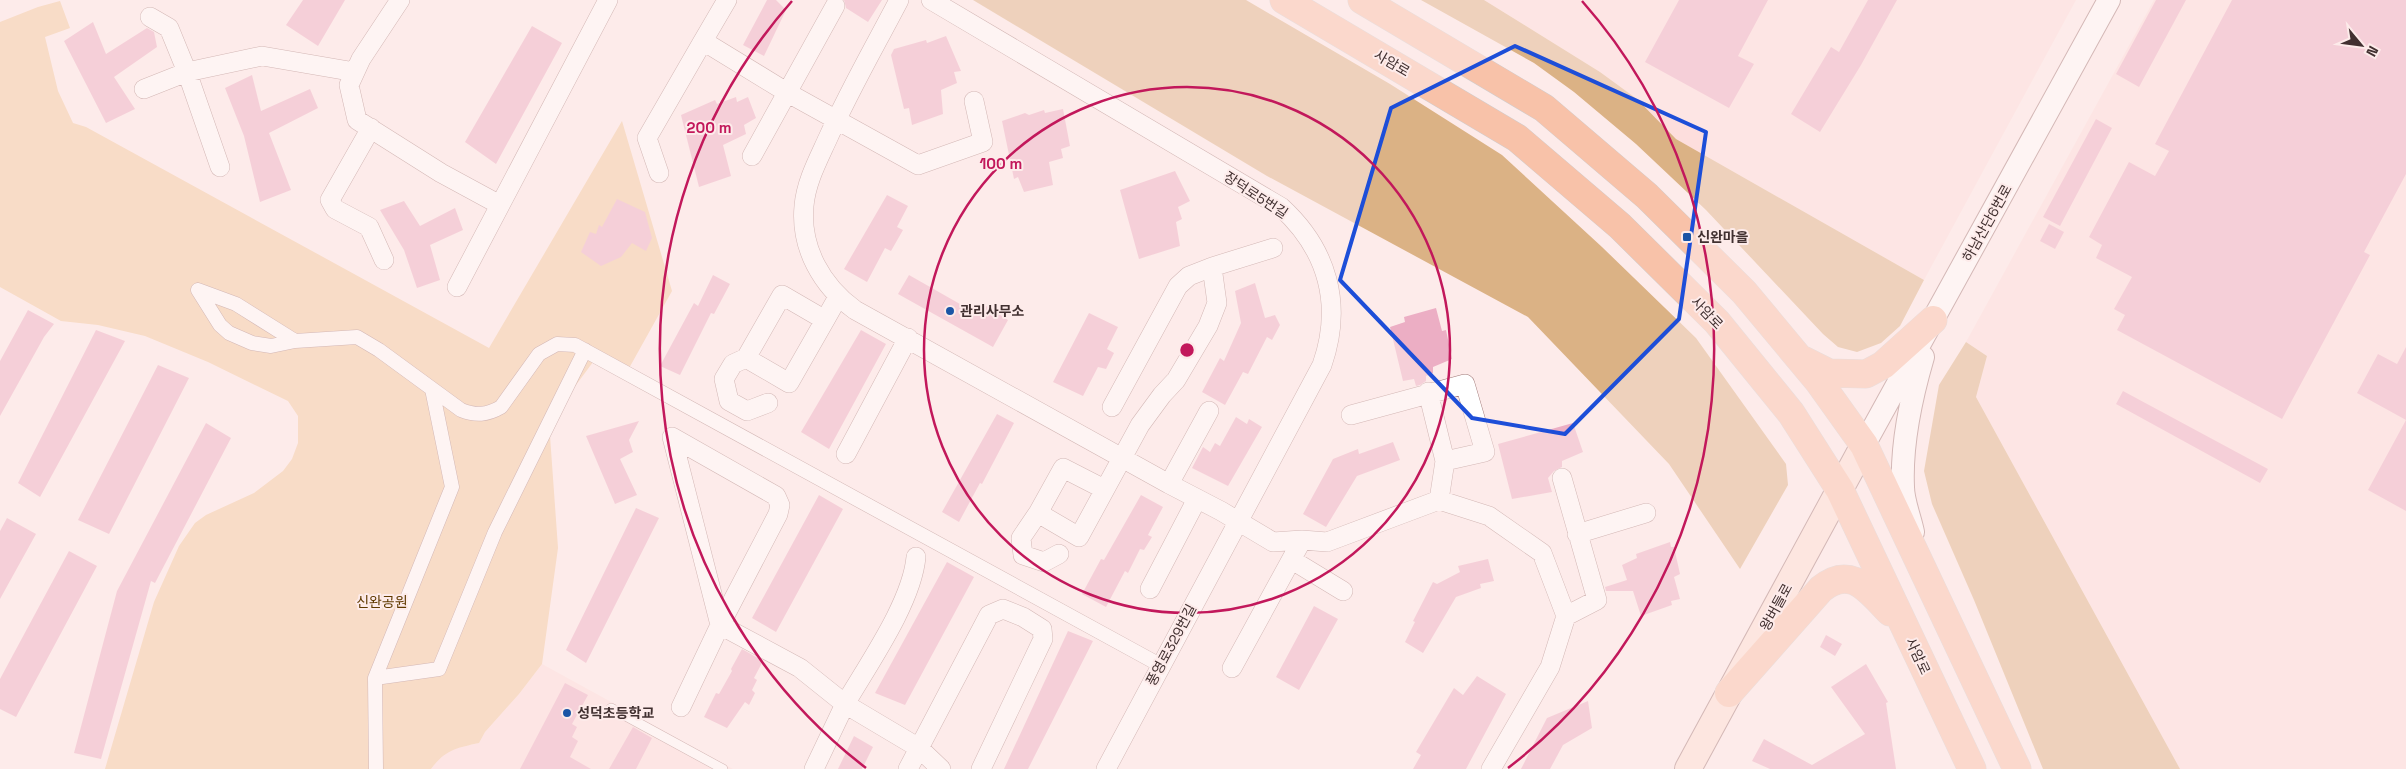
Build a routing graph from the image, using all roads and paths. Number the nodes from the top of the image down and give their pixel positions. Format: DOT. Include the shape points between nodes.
graph roads {
  1 [pos="400,0"];
  2 [pos="608,0"];
  3 [pos="726,0"];
  4 [pos="899,0"];
  5 [pos="931,0"];
  6 [pos="1284,0"];
  7 [pos="1362,0"];
  8 [pos="2109,0"];
  9 [pos="836,6"];
  10 [pos="150,16"];
  11 [pos="702,41"];
  12 [pos="187,72"];
  13 [pos="355,72"];
  14 [pos="144,90"];
  15 [pos="788,93"];
  16 [pos="974,101"];
  17 [pos="836,119"];
  18 [pos="371,128"];
  19 [pos="752,156"];
  20 [pos="220,168"];
  21 [pos="659,173"];
  22 [pos="500,205"];
  23 [pos="1273,248"];
  24 [pos="384,260"];
  25 [pos="1212,267"];
  26 [pos="457,287"];
  27 [pos="838,297"];
  28 [pos="825,320"];
  29 [pos="1932,320"];
  30 [pos="908,338"];
  31 [pos="295,340"];
  32 [pos="585,350"];
  33 [pos="746,358"];
  34 [pos="1800,358"];
  35 [pos="432,389"];
  36 [pos="1428,392"];
  37 [pos="768,403"];
  38 [pos="1112,407"];
  39 [pos="1209,412"];
  40 [pos="1351,415"];
  41 [pos="1864,445"];
  42 [pos="846,454"];
  43 [pos="1122,458"];
  44 [pos="1445,461"];
  45 [pos="1562,478"];
  46 [pos="1169,484"];
  47 [pos="1104,489"];
  48 [pos="1840,490"];
  49 [pos="1197,499"];
  50 [pos="1440,500"];
  51 [pos="1038,513"];
  52 [pos="1646,513"];
  53 [pos="1237,521"];
  54 [pos="1577,534"];
  55 [pos="1302,540"];
  56 [pos="1058,554"];
  57 [pos="916,556"];
  58 [pos="1292,560"];
  59 [pos="1921,564"];
  60 [pos="1150,589"];
  61 [pos="1343,591"];
  62 [pos="1566,616"];
  63 [pos="720,625"];
  64 [pos="1904,627"];
  65 [pos="1160,665"];
  66 [pos="1232,668"];
  67 [pos="376,678"];
  68 [pos="1729,693"];
  69 [pos="846,704"];
  70 [pos="681,707"];
  71 [pos="611,708"];
  72 [pos="919,748"];
  73 [pos="376,769"];
  74 [pos="723,769"];
  75 [pos="814,769"];
  76 [pos="908,769"];
  77 [pos="942,769"];
  78 [pos="981,769"];
  79 [pos="1106,769"];
  80 [pos="1491,769"];
  81 [pos="1688,769"];
  82 [pos="1972,769"];
  83 [pos="2017,769"];
  1 -- 13 [label="street"];
  2 -- 22 [label="street"];
  3 -- 11 [label="street"];
  4 -- 17 [label="street"];
  5 -- 53 [label="street, 장덕로5번길" via="1281,207 1312,243 1330,290 1329,345 1322,365"];
  6 -- 48 [label="main road, 사암로" via="1517,138 1620,226 1717,322 1791,413"];
  7 -- 34 [label="main road" via="1544,108 1647,196 1744,292"];
  8 -- 29 [label="street, 하남산단6번로"];
  9 -- 15 [label="street"];
  10 -- 12 [label="street" via="169,28"];
  11 -- 15 [label="street"];
  11 -- 21 [label="street" via="647,138"];
  12 -- 13 [label="street" via="262,56"];
  12 -- 14 [label="street"];
  12 -- 20 [label="street"];
  13 -- 18 [label="street" via="349,85 358,120"];
  15 -- 17 [label="street"];
  15 -- 19 [label="street"];
  16 -- 17 [label="street" via="984,142 918,165"];
  17 -- 27 [label="street" via="815,164 804,207 810,255"];
  18 -- 22 [label="street" via="441,173"];
  18 -- 24 [label="street" via="330,200 335,209 369,226"];
  22 -- 26 [label="street"];
  23 -- 25 [label="street"];
  25 -- 38 [label="street" via="1189,276 1178,286"];
  25 -- 43 [label="street" via="1217,303 1215,312 1176,380 1149,412"];
  27 -- 28 [label="street"];
  27 -- 30 [label="street" via="855,310"];
  28 -- 33 [label="street" via="782,295"];
  28 -- 33 [label="street" via="789,383"];
  29 -- 34 [label="main road" via="1883,365 1866,374 1829,373"];
  29 -- 41 [label="street, 하남산단6번로"];
  29 -- 59 [label="street" via="1911,399 1904,464 1903,488"];
  30 -- 42 [label="street"];
  30 -- 43 [label="street"];
  31 -- 31 [label="street" via="271,346 229,334 198,290 236,304"];
  31 -- 35 [label="street" via="357,336"];
  32 -- 35 [label="street" via="575,344 557,344 539,354 501,407 492,412 474,415"];
  32 -- 65 [label="street"];
  32 -- 67 [label="street" via="495,532 439,669"];
  33 -- 37 [label="street" via="733,364 724,379 728,401 747,411"];
  34 -- 41 [label="main road"];
  35 -- 67 [label="street" via="452,487"];
  36 -- 40 [label="street"];
  36 -- 44 [label="street"];
  36 -- 44 [label="street" via="1465,384 1486,452"];
  39 -- 46 [label="street"];
  41 -- 48 [label="main road, 왕버들로"];
  41 -- 59 [label="main road"];
  43 -- 46 [label="street"];
  43 -- 47 [label="street"];
  44 -- 50 [label="street"];
  45 -- 54 [label="street"];
  46 -- 49 [label="street"];
  47 -- 51 [label="street" via="1063,468"];
  47 -- 51 [label="street" via="1079,536"];
  48 -- 64 [label="main road, 사암로"];
  48 -- 68 [label="main road, 왕버들로"];
  49 -- 53 [label="street"];
  49 -- 60 [label="street"];
  50 -- 55 [label="street" via="1327,542"];
  50 -- 62 [label="street" via="1489,516 1542,553"];
  51 -- 56 [label="street" via="1021,538 1023,555 1044,562"];
  52 -- 54 [label="street"];
  53 -- 55 [label="street" via="1273,542"];
  53 -- 65 [label="street, 풍영로329번길"];
  54 -- 62 [label="street" via="1597,600"];
  55 -- 58 [label="street"];
  57 -- 69 [label="street" via="915,572 904,601"];
  58 -- 61 [label="street"];
  58 -- 66 [label="street"];
  59 -- 83 [label="main road"];
  62 -- 80 [label="street" via="1550,667"];
  63 -- 63 [label="street" via="780,505 776,496 672,437"];
  63 -- 69 [label="street" via="800,668"];
  63 -- 70 [label="street"];
  64 -- 68 [label="main road" via="1863,585 1850,579 1835,580 1821,589"];
  64 -- 82 [label="main road, 사암로"];
  65 -- 79 [label="street, 풍영로329번길"];
  67 -- 73 [label="street"];
  68 -- 81 [label="main road, 왕버들로"];
  69 -- 72 [label="street"];
  69 -- 75 [label="street"];
  71 -- 74 [label="lane"];
  72 -- 76 [label="street"];
  72 -- 77 [label="street"];
  72 -- 78 [label="street" via="989,615 1011,611 1042,629 1043,639"];
}
